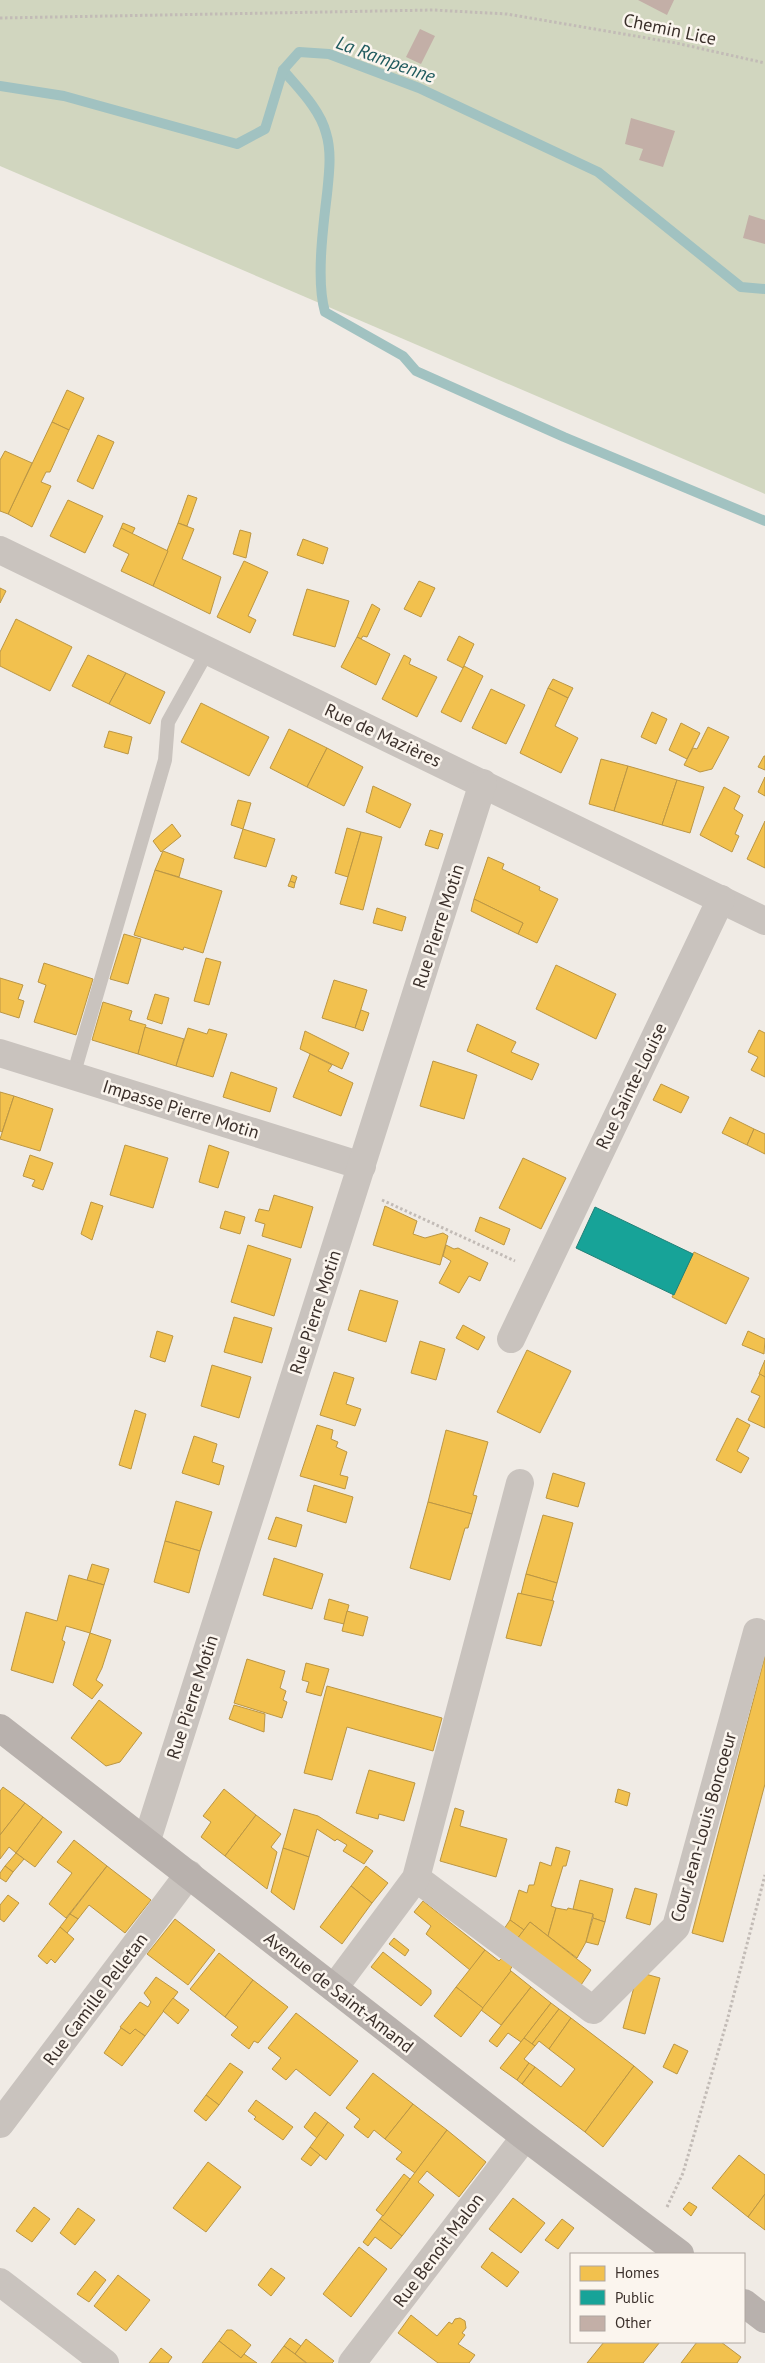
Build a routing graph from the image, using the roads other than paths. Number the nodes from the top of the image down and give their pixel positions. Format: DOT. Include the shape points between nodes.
graph roads {
  1 [pos="0,550"];
  2 [pos="207,652"];
  3 [pos="483,783"];
  4 [pos="721,899"];
  5 [pos="765,921"];
  6 [pos="0,1053"];
  7 [pos="73,1076"];
  8 [pos="358,1176"];
  9 [pos="511,1339"];
  10 [pos="520,1483"];
  11 [pos="757,1632"];
  12 [pos="0,1728"];
  13 [pos="147,1840"];
  14 [pos="189,1874"];
  15 [pos="416,1878"];
  16 [pos="334,1988"];
  17 [pos="0,2124"];
  18 [pos="525,2137"];
  19 [pos="679,2253"];
  20 [pos="0,2282"];
  21 [pos="745,2304"];
  22 [pos="765,2319"];
  23 [pos="105,2363"];
  24 [pos="352,2363"];
  1 -- 2 [label="street, Rue de Mazières"];
  2 -- 3 [label="street, Rue de Mazières"];
  2 -- 7 [label="lane" via="168,722 165,760"];
  3 -- 4 [label="street, Rue de Mazières"];
  3 -- 8 [label="street, Rue Pierre Motin"];
  4 -- 5 [label="street, Rue de Mazières"];
  4 -- 9 [label="street, Rue Sainte-Louise"];
  6 -- 7 [label="street, Impasse Pierre Motin"];
  7 -- 8 [label="street, Impasse Pierre Motin"];
  8 -- 13 [label="street, Rue Pierre Motin"];
  10 -- 15 [label="street"];
  11 -- 15 [label="street, Cour Jean-Louis Boncoeur" via="676,1927 593,2010"];
  12 -- 13 [label="main road, Avenue de Saint-Amand"];
  13 -- 14 [label="main road, Avenue de Saint-Amand"];
  14 -- 16 [label="main road, Avenue de Saint-Amand"];
  14 -- 17 [label="street, Rue Camille Pelletan"];
  15 -- 16 [label="street"];
  16 -- 18 [label="main road, Avenue de Saint-Amand"];
  18 -- 19 [label="main road, Avenue de Saint-Amand"];
  18 -- 24 [label="street, Rue Benoit Malon"];
  20 -- 23 [label="street"];
  21 -- 22 [label="main road"];
}
